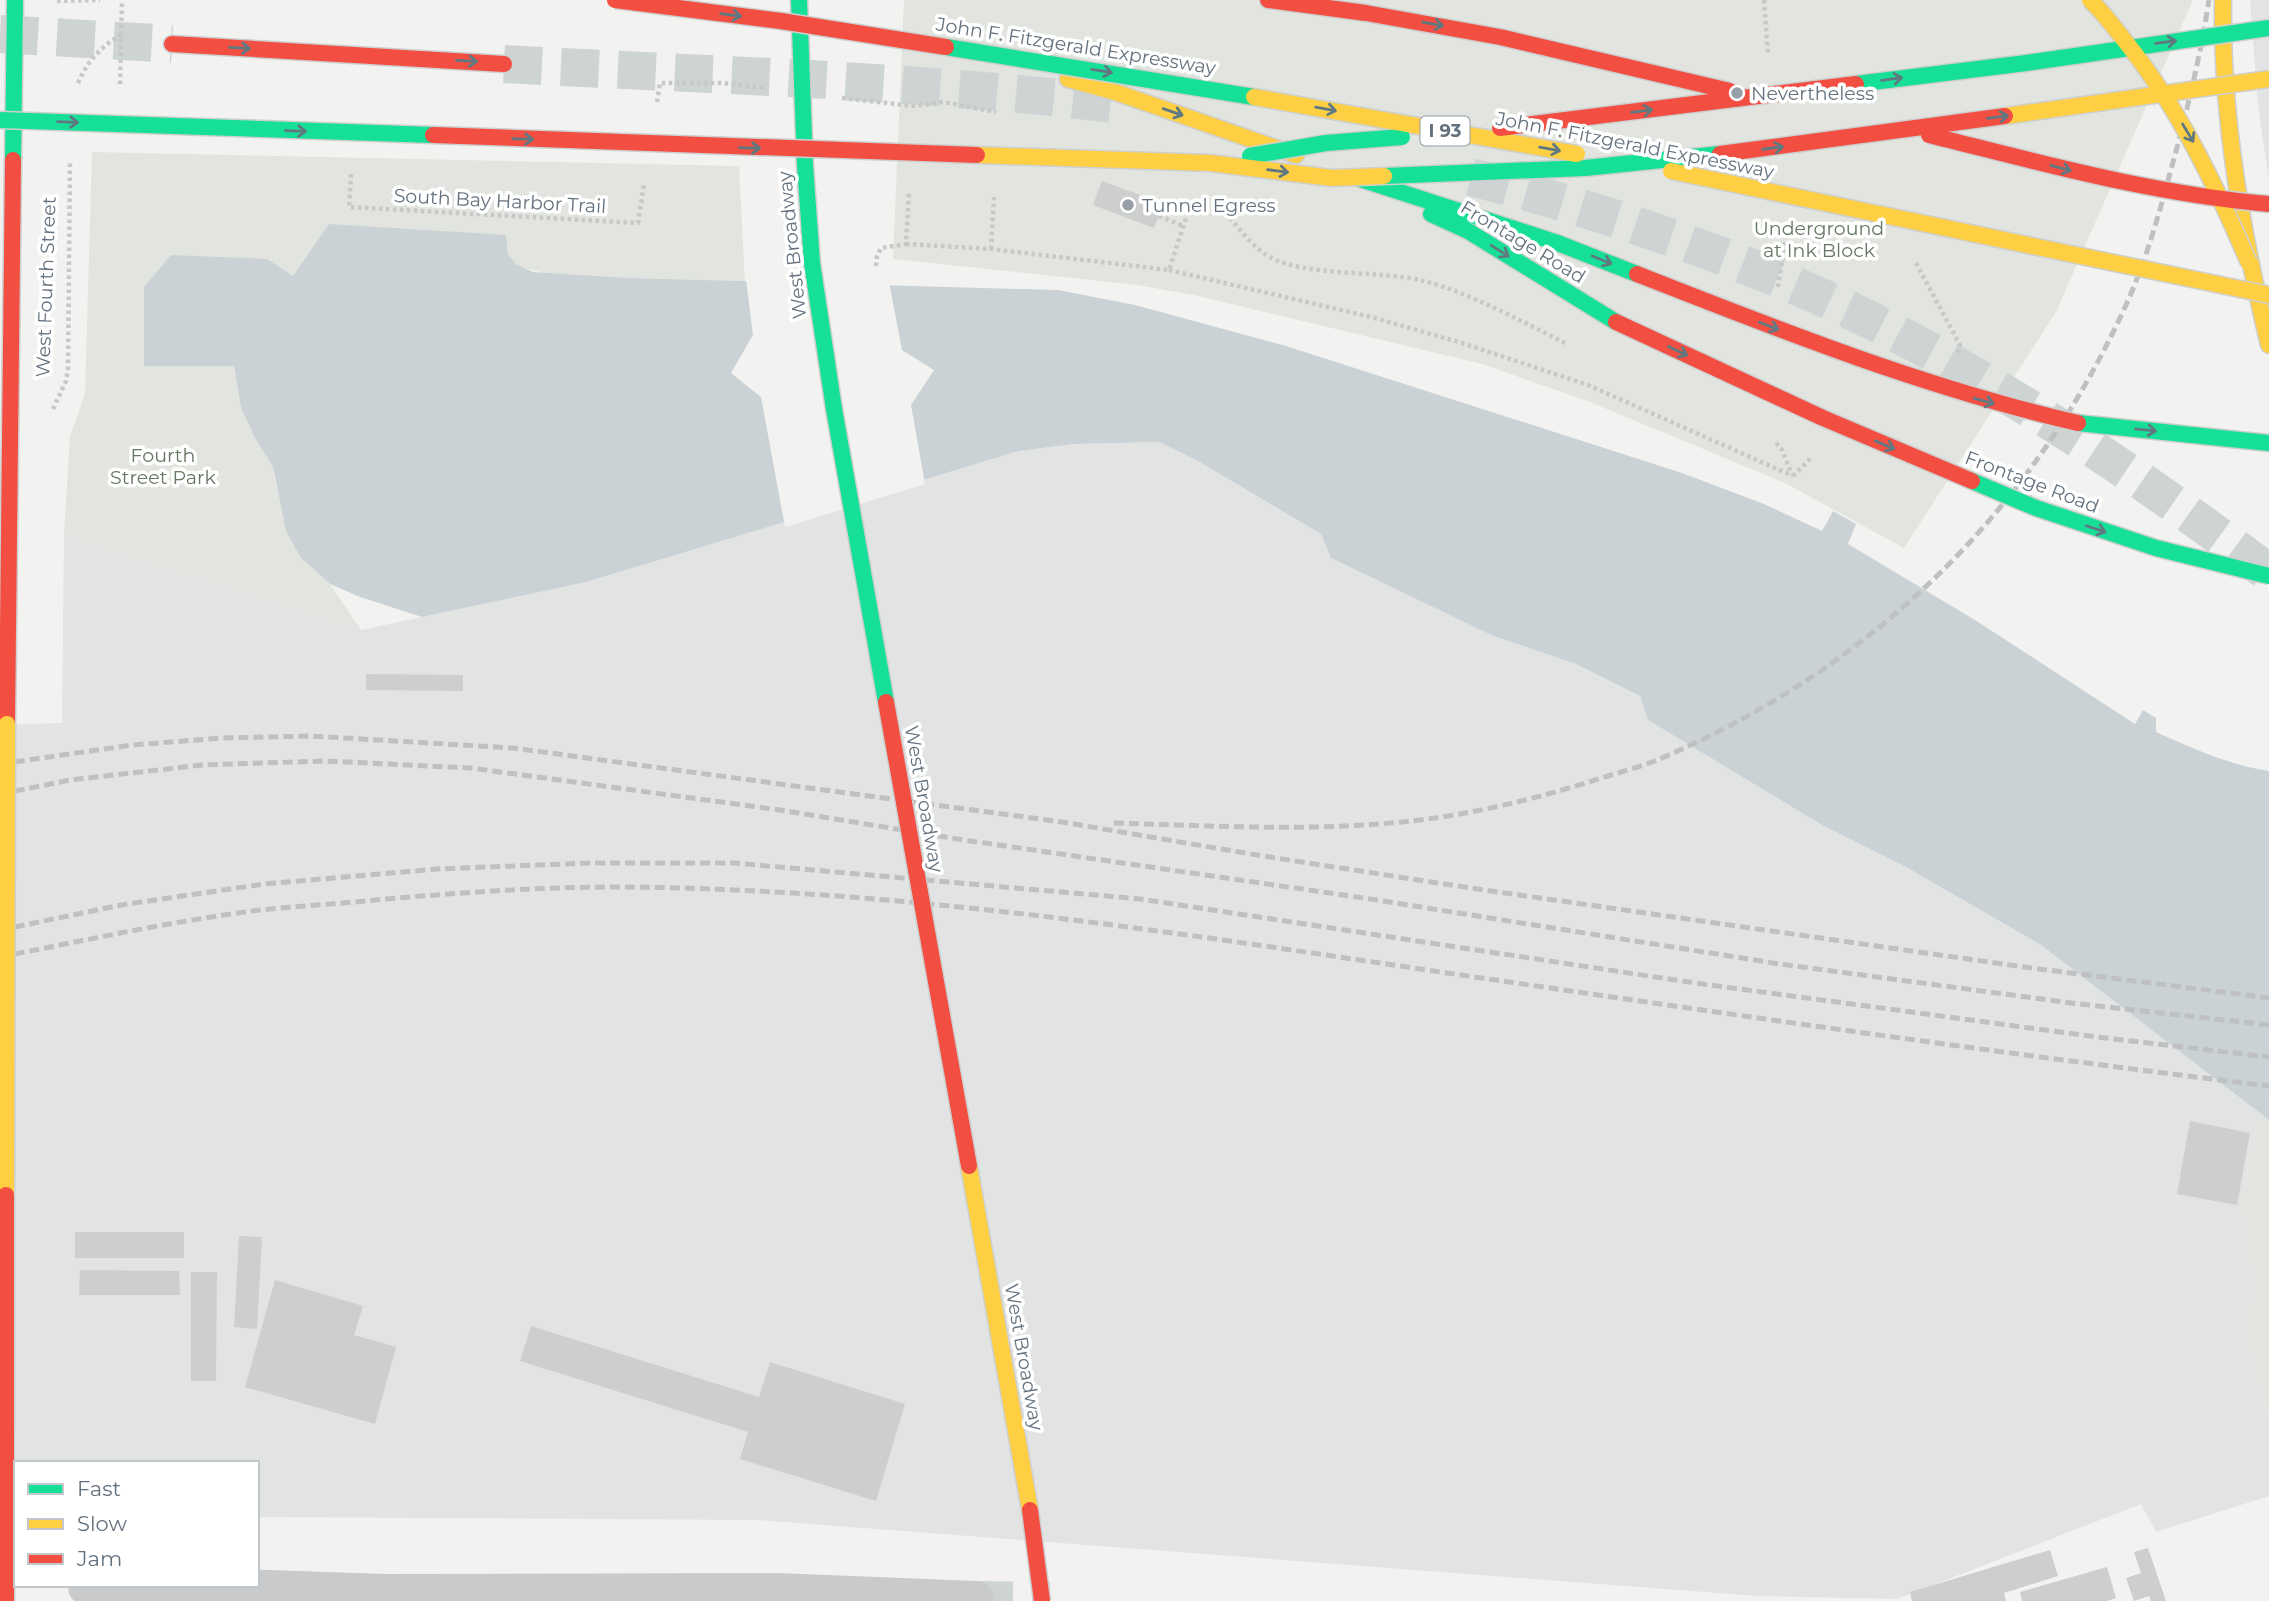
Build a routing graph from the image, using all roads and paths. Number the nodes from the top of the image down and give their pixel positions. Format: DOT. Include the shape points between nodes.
graph roads {
  1 [pos="15,0"];
  2 [pos="122,0"];
  3 [pos="615,0"];
  4 [pos="736,0"];
  5 [pos="1268,0"];
  6 [pos="2223,0"];
  7 [pos="2084,4"];
  8 [pos="799,7"];
  9 [pos="2269,28"];
  10 [pos="121,35"];
  11 [pos="172,44"];
  12 [pos="504,64"];
  13 [pos="2269,79"];
  14 [pos="76,86"];
  15 [pos="120,89"];
  16 [pos="1798,106"];
  17 [pos="0,120"];
  18 [pos="1862,120"];
  19 [pos="70,151"];
  20 [pos="1210,163"];
  21 [pos="351,167"];
  22 [pos="646,172"];
  23 [pos="1352,176"];
  24 [pos="1192,200"];
  25 [pos="2269,204"];
  26 [pos="1159,216"];
  27 [pos="1183,226"];
  28 [pos="906,244"];
  29 [pos="2249,264"];
  30 [pos="1169,270"];
  31 [pos="2269,295"];
  32 [pos="2269,345"];
  33 [pos="51,412"];
  34 [pos="2269,443"];
  35 [pos="1793,476"];
  36 [pos="2269,576"];
  37 [pos="211,1587"];
  38 [pos="777,1596"];
  39 [pos="975,1600"];
  40 [pos="6,1601"];
  41 [pos="1042,1601"];
  1 -- 40 [label="main road, West Fourth Street, bridge" via="7,724"];
  2 -- 10 [label="path"];
  3 -- 31 [label="main road, John F. Fitzgerald Expressway / I 93, one-way, bridge" via="781,21 1235,93 1695,176"];
  4 -- 8 [label="main road, Frontage Road"];
  5 -- 16 [label="main road, one-way, bridge" via="1500,37"];
  6 -- 29 [label="main road, bridge" via="2222,50"];
  7 -- 29 [label="main road, one-way, bridge" via="2142,60 2196,145"];
  8 -- 23 [label="main road, Frontage Road, one-way" via="1103,89"];
  8 -- 41 [label="main road, West Broadway, bridge" via="812,262 834,409 1033,1528"];
  20 -- 9 [label="main road, one-way, bridge" via="1325,143 1530,125"];
  10 -- 14 [label="path" via="84,68"];
  10 -- 15 [label="path"];
  11 -- 12 [label="main road, one-way"];
  20 -- 13 [label="main road, one-way, bridge" via="1332,178 1585,168 1751,151"];
  17 -- 20 [label="main road, one-way, bridge"];
  18 -- 25 [label="main road, one-way, bridge" via="2137,187"];
  19 -- 33 [label="path, West Fourth Street" via="68,369"];
  21 -- 22 [label="path, South Bay Harbor Trail" via="349,207 638,223"];
  23 -- 34 [label="main road, one-way, bridge" via="1555,242 1888,371 2013,410 2078,423"];
  23 -- 36 [label="main road, Frontage Road, one-way, bridge" via="1468,231 1616,322 1823,418 2036,508 2156,548"];
  24 -- 27 [label="path"];
  26 -- 27 [label="path"];
  27 -- 30 [label="path"];
  28 -- 30 [label="path"];
  29 -- 32 [label="main road"];
  30 -- 35 [label="path" via="1458,342 1588,385"];
  37 -- 38 [label="street"];
  38 -- 39 [label="street"];
}
